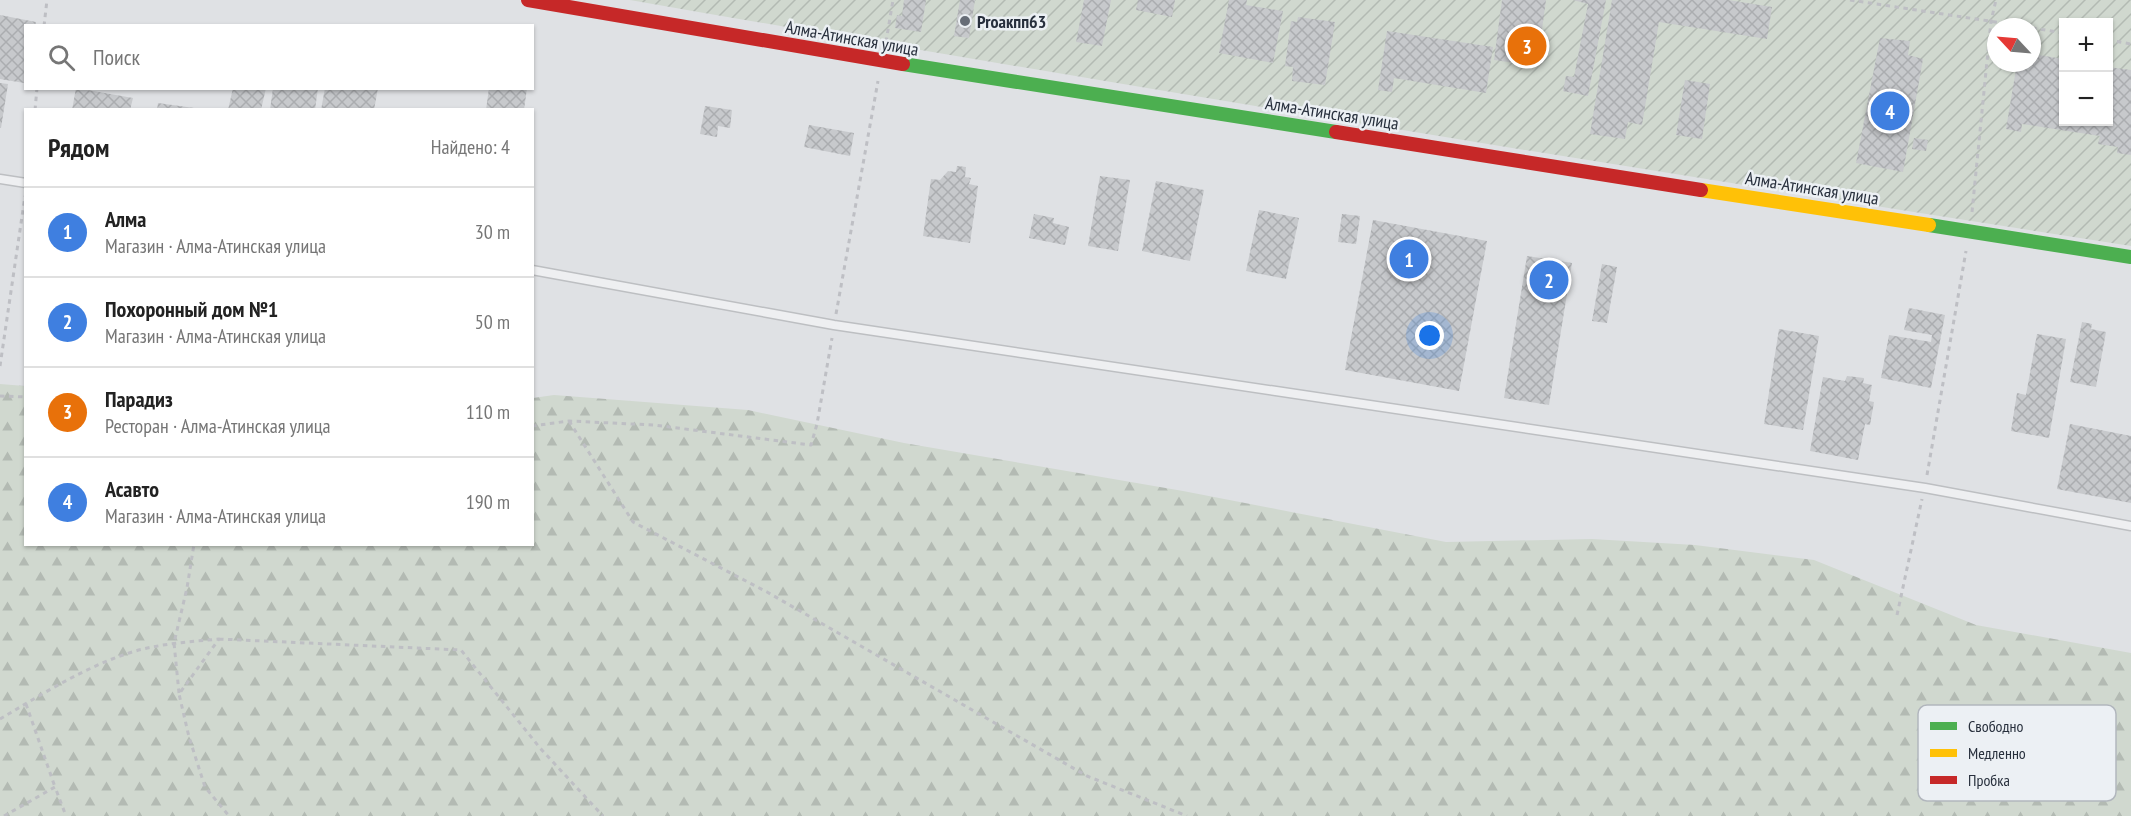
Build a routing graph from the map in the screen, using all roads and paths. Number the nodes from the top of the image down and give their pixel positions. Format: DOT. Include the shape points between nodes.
graph roads {
  1 [pos="47,0"];
  2 [pos="528,0"];
  3 [pos="893,0"];
  4 [pos="1850,0"];
  5 [pos="1996,0"];
  6 [pos="1992,18"];
  7 [pos="1987,20"];
  8 [pos="44,24"];
  9 [pos="2041,29"];
  10 [pos="2059,32"];
  11 [pos="2113,41"];
  12 [pos="2131,44"];
  13 [pos="1987,61"];
  14 [pos="882,62"];
  15 [pos="38,90"];
  16 [pos="35,108"];
  17 [pos="0,179"];
  18 [pos="24,183"];
  19 [pos="24,207"];
  20 [pos="1970,231"];
  21 [pos="2131,257"];
  22 [pos="534,270"];
  23 [pos="834,326"];
  24 [pos="0,366"];
  25 [pos="0,396"];
  26 [pos="24,397"];
  27 [pos="569,421"];
  28 [pos="534,426"];
  29 [pos="1924,488"];
  30 [pos="2131,526"];
  31 [pos="194,546"];
  32 [pos="1897,615"];
  33 [pos="219,639"];
  34 [pos="174,643"];
  35 [pos="179,694"];
  36 [pos="26,704"];
  37 [pos="0,719"];
  38 [pos="55,787"];
  39 [pos="3,816"];
  40 [pos="66,816"];
  41 [pos="229,816"];
  42 [pos="603,816"];
  43 [pos="1187,816"];
  1 -- 8 [label="path"];
  2 -- 14 [label="main road, Алма-Атинская улица"];
  3 -- 14 [label="path"];
  4 -- 7 [label="path"];
  5 -- 6 [label="path"];
  9 -- 10 [label="path"];
  11 -- 12 [label="path"];
  13 -- 20 [label="path"];
  14 -- 20 [label="main road, Алма-Атинская улица"];
  14 -- 23 [label="path"];
  15 -- 16 [label="path"];
  17 -- 18 [label="lane"];
  19 -- 24 [label="path"];
  20 -- 21 [label="main road, Алма-Атинская улица"];
  20 -- 29 [label="path"];
  22 -- 23 [label="lane"];
  23 -- 27 [label="path" via="811,446 654,426"];
  23 -- 29 [label="lane"];
  25 -- 26 [label="path"];
  27 -- 28 [label="path"];
  27 -- 43 [label="path" via="633,522 766,592 1087,776"];
  29 -- 30 [label="lane"];
  29 -- 32 [label="path"];
  31 -- 34 [label="path"];
  33 -- 34 [label="path"];
  33 -- 35 [label="path"];
  33 -- 42 [label="path" via="460,650 540,748"];
  34 -- 35 [label="path"];
  34 -- 36 [label="path" via="124,655"];
  35 -- 41 [label="path" via="205,787"];
  36 -- 37 [label="path"];
  36 -- 38 [label="path"];
  38 -- 39 [label="path"];
  38 -- 40 [label="path"];
}
